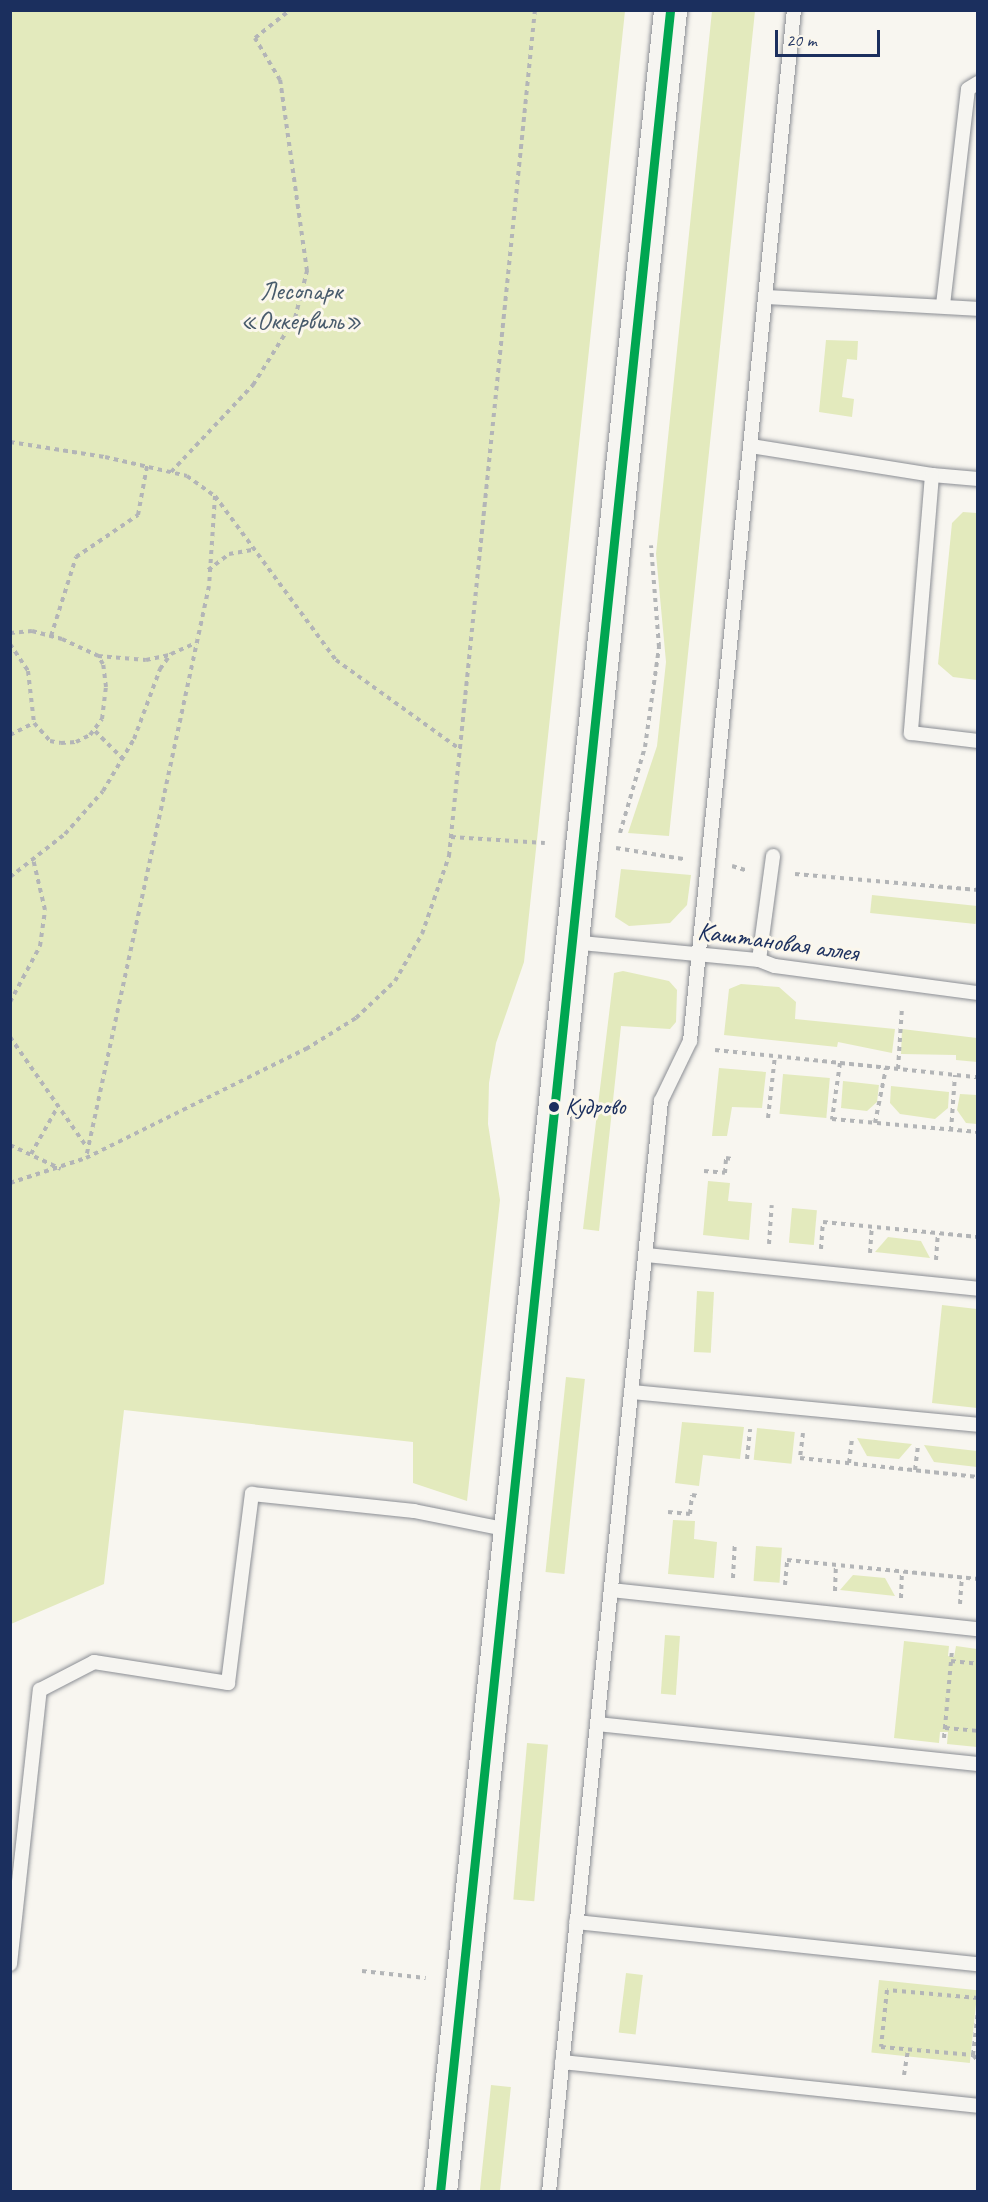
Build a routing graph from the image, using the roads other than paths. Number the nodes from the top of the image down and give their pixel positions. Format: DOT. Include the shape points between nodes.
graph roads {
  1 [pos="670,10"];
  2 [pos="794,10"];
  3 [pos="978,83"];
  4 [pos="765,297"];
  5 [pos="943,305"];
  6 [pos="978,309"];
  7 [pos="751,446"];
  8 [pos="932,475"];
  9 [pos="978,479"];
  10 [pos="978,741"];
  11 [pos="773,856"];
  12 [pos="571,942"];
  13 [pos="698,954"];
  14 [pos="759,960"];
  15 [pos="978,993"];
  16 [pos="646,1255"];
  17 [pos="978,1289"];
  18 [pos="631,1392"];
  19 [pos="978,1425"];
  20 [pos="509,1530"];
  21 [pos="611,1590"];
  22 [pos="978,1629"];
  23 [pos="597,1724"];
  24 [pos="978,1764"];
  25 [pos="576,1922"];
  26 [pos="10,1964"];
  27 [pos="978,1964"];
  28 [pos="562,2062"];
  29 [pos="978,2106"];
  30 [pos="440,2192"];
  31 [pos="549,2192"];
  1 -- 12 [label="street"];
  2 -- 4 [label="lane"];
  3 -- 5 [label="lane" via="968,88"];
  4 -- 5 [label="lane"];
  4 -- 7 [label="lane"];
  5 -- 6 [label="lane"];
  7 -- 8 [label="lane"];
  7 -- 13 [label="lane"];
  8 -- 9 [label="lane"];
  8 -- 10 [label="lane" via="911,733"];
  11 -- 14 [label="lane"];
  12 -- 13 [label="lane, Каштановая аллея"];
  12 -- 20 [label="street"];
  13 -- 14 [label="lane, Каштановая аллея"];
  13 -- 16 [label="lane" via="690,1041 662,1101"];
  14 -- 15 [label="lane, Каштановая аллея" via="775,966"];
  16 -- 17 [label="lane"];
  16 -- 18 [label="lane"];
  18 -- 19 [label="lane"];
  18 -- 21 [label="lane"];
  20 -- 26 [label="lane" via="414,1511 252,1494 228,1683 94,1662 40,1690"];
  20 -- 30 [label="street"];
  21 -- 22 [label="lane"];
  21 -- 23 [label="lane"];
  23 -- 24 [label="lane"];
  23 -- 25 [label="lane"];
  25 -- 27 [label="lane"];
  25 -- 28 [label="lane"];
  28 -- 29 [label="lane"];
  28 -- 31 [label="lane"];
}
